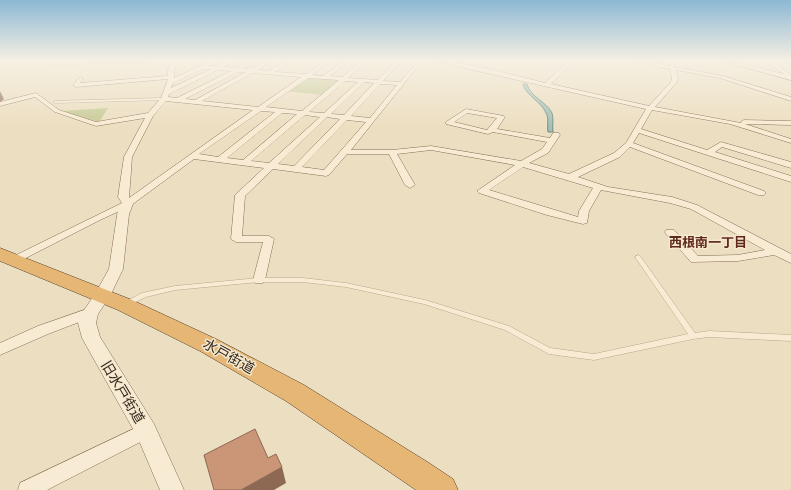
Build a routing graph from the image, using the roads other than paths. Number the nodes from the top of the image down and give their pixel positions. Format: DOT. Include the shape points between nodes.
graph roads {
  1 [pos="77,84"];
  2 [pos="94,84"];
  3 [pos="169,84"];
  4 [pos="188,84"];
  5 [pos="210,84"];
  6 [pos="229,84"];
  7 [pos="295,84"];
  8 [pos="337,84"];
  9 [pos="359,84"];
  10 [pos="377,84"];
  11 [pos="402,84"];
  12 [pos="541,84"];
  13 [pos="672,84"];
  14 [pos="745,84"];
  15 [pos="546,85"];
  16 [pos="165,96"];
  17 [pos="791,99"];
  18 [pos="178,100"];
  19 [pos="55,102"];
  20 [pos="196,102"];
  21 [pos="0,104"];
  22 [pos="260,108"];
  23 [pos="650,108"];
  24 [pos="282,110"];
  25 [pos="304,113"];
  26 [pos="150,115"];
  27 [pos="325,115"];
  28 [pos="346,117"];
  29 [pos="372,120"];
  30 [pos="731,122"];
  31 [pos="791,123"];
  32 [pos="492,130"];
  33 [pos="637,130"];
  34 [pos="791,141"];
  35 [pos="629,144"];
  36 [pos="345,152"];
  37 [pos="392,152"];
  38 [pos="708,152"];
  39 [pos="192,156"];
  40 [pos="218,160"];
  41 [pos="244,163"];
  42 [pos="522,164"];
  43 [pos="791,165"];
  44 [pos="270,166"];
  45 [pos="296,169"];
  46 [pos="570,177"];
  47 [pos="791,179"];
  48 [pos="410,185"];
  49 [pos="598,187"];
  50 [pos="762,193"];
  51 [pos="128,204"];
  52 [pos="670,232"];
  53 [pos="775,251"];
  54 [pos="7,257"];
  55 [pos="638,257"];
  56 [pos="791,259"];
  57 [pos="259,280"];
  58 [pos="106,305"];
  59 [pos="693,336"];
  60 [pos="791,338"];
  61 [pos="0,349"];
  62 [pos="146,431"];
  63 [pos="27,490"];
  64 [pos="172,490"];
  65 [pos="442,490"];
  1 -- 2 [label="street"];
  3 -- 16 [label="street"];
  4 -- 16 [label="street"];
  5 -- 18 [label="street"];
  6 -- 20 [label="street"];
  7 -- 22 [label="street"];
  8 -- 25 [label="street"];
  9 -- 27 [label="street"];
  10 -- 28 [label="street"];
  11 -- 29 [label="street"];
  12 -- 15 [label="street"];
  13 -- 23 [label="street"];
  14 -- 17 [label="street"];
  15 -- 23 [label="street"];
  16 -- 18 [label="street"];
  16 -- 19 [label="lane"];
  16 -- 26 [label="street"];
  18 -- 20 [label="street"];
  20 -- 22 [label="street"];
  21 -- 26 [label="street" via="36,95 57,111 96,124"];
  22 -- 24 [label="street"];
  22 -- 39 [label="street"];
  23 -- 30 [label="street"];
  23 -- 33 [label="street"];
  24 -- 25 [label="street"];
  24 -- 40 [label="street"];
  25 -- 27 [label="street"];
  25 -- 41 [label="street"];
  26 -- 51 [label="street" via="128,157 123,197"];
  27 -- 28 [label="street"];
  27 -- 44 [label="street"];
  28 -- 29 [label="street"];
  28 -- 45 [label="street"];
  29 -- 36 [label="street"];
  30 -- 31 [label="street"];
  30 -- 34 [label="street"];
  32 -- 32 [label="street" via="488,132 448,123 466,111 502,117"];
  32 -- 42 [label="street" via="554,138 545,151"];
  33 -- 35 [label="street"];
  33 -- 38 [label="street"];
  35 -- 46 [label="street" via="617,155"];
  35 -- 50 [label="street"];
  36 -- 37 [label="street"];
  36 -- 45 [label="street" via="326,173"];
  37 -- 42 [label="street" via="431,148"];
  37 -- 48 [label="street"];
  38 -- 43 [label="street" via="722,144"];
  38 -- 47 [label="street"];
  39 -- 40 [label="street"];
  39 -- 51 [label="street"];
  40 -- 41 [label="street"];
  41 -- 44 [label="street"];
  42 -- 46 [label="street"];
  42 -- 49 [label="street" via="482,191 583,221 584,211"];
  44 -- 45 [label="street"];
  44 -- 57 [label="street" via="240,195 236,239 269,238"];
  46 -- 49 [label="street"];
  49 -- 53 [label="street" via="672,200 694,207"];
  51 -- 54 [label="street"];
  51 -- 58 [label="street" via="122,214 116,269"];
  52 -- 53 [label="street" via="695,260 738,258"];
  53 -- 56 [label="street"];
  54 -- 58 [label="highway, 水戸街道"];
  55 -- 59 [label="lane"];
  57 -- 58 [label="lane" via="175,288"];
  57 -- 59 [label="lane" via="303,280 346,284 425,302 507,328 549,351 594,357"];
  58 -- 61 [label="street"];
  58 -- 62 [label="street, 旧水戸街道" via="87,323 91,338"];
  58 -- 65 [label="highway, 水戸街道" via="208,344 295,392"];
  59 -- 60 [label="lane" via="709,334"];
  62 -- 63 [label="street"];
  62 -- 64 [label="street, 旧水戸街道"];
}
